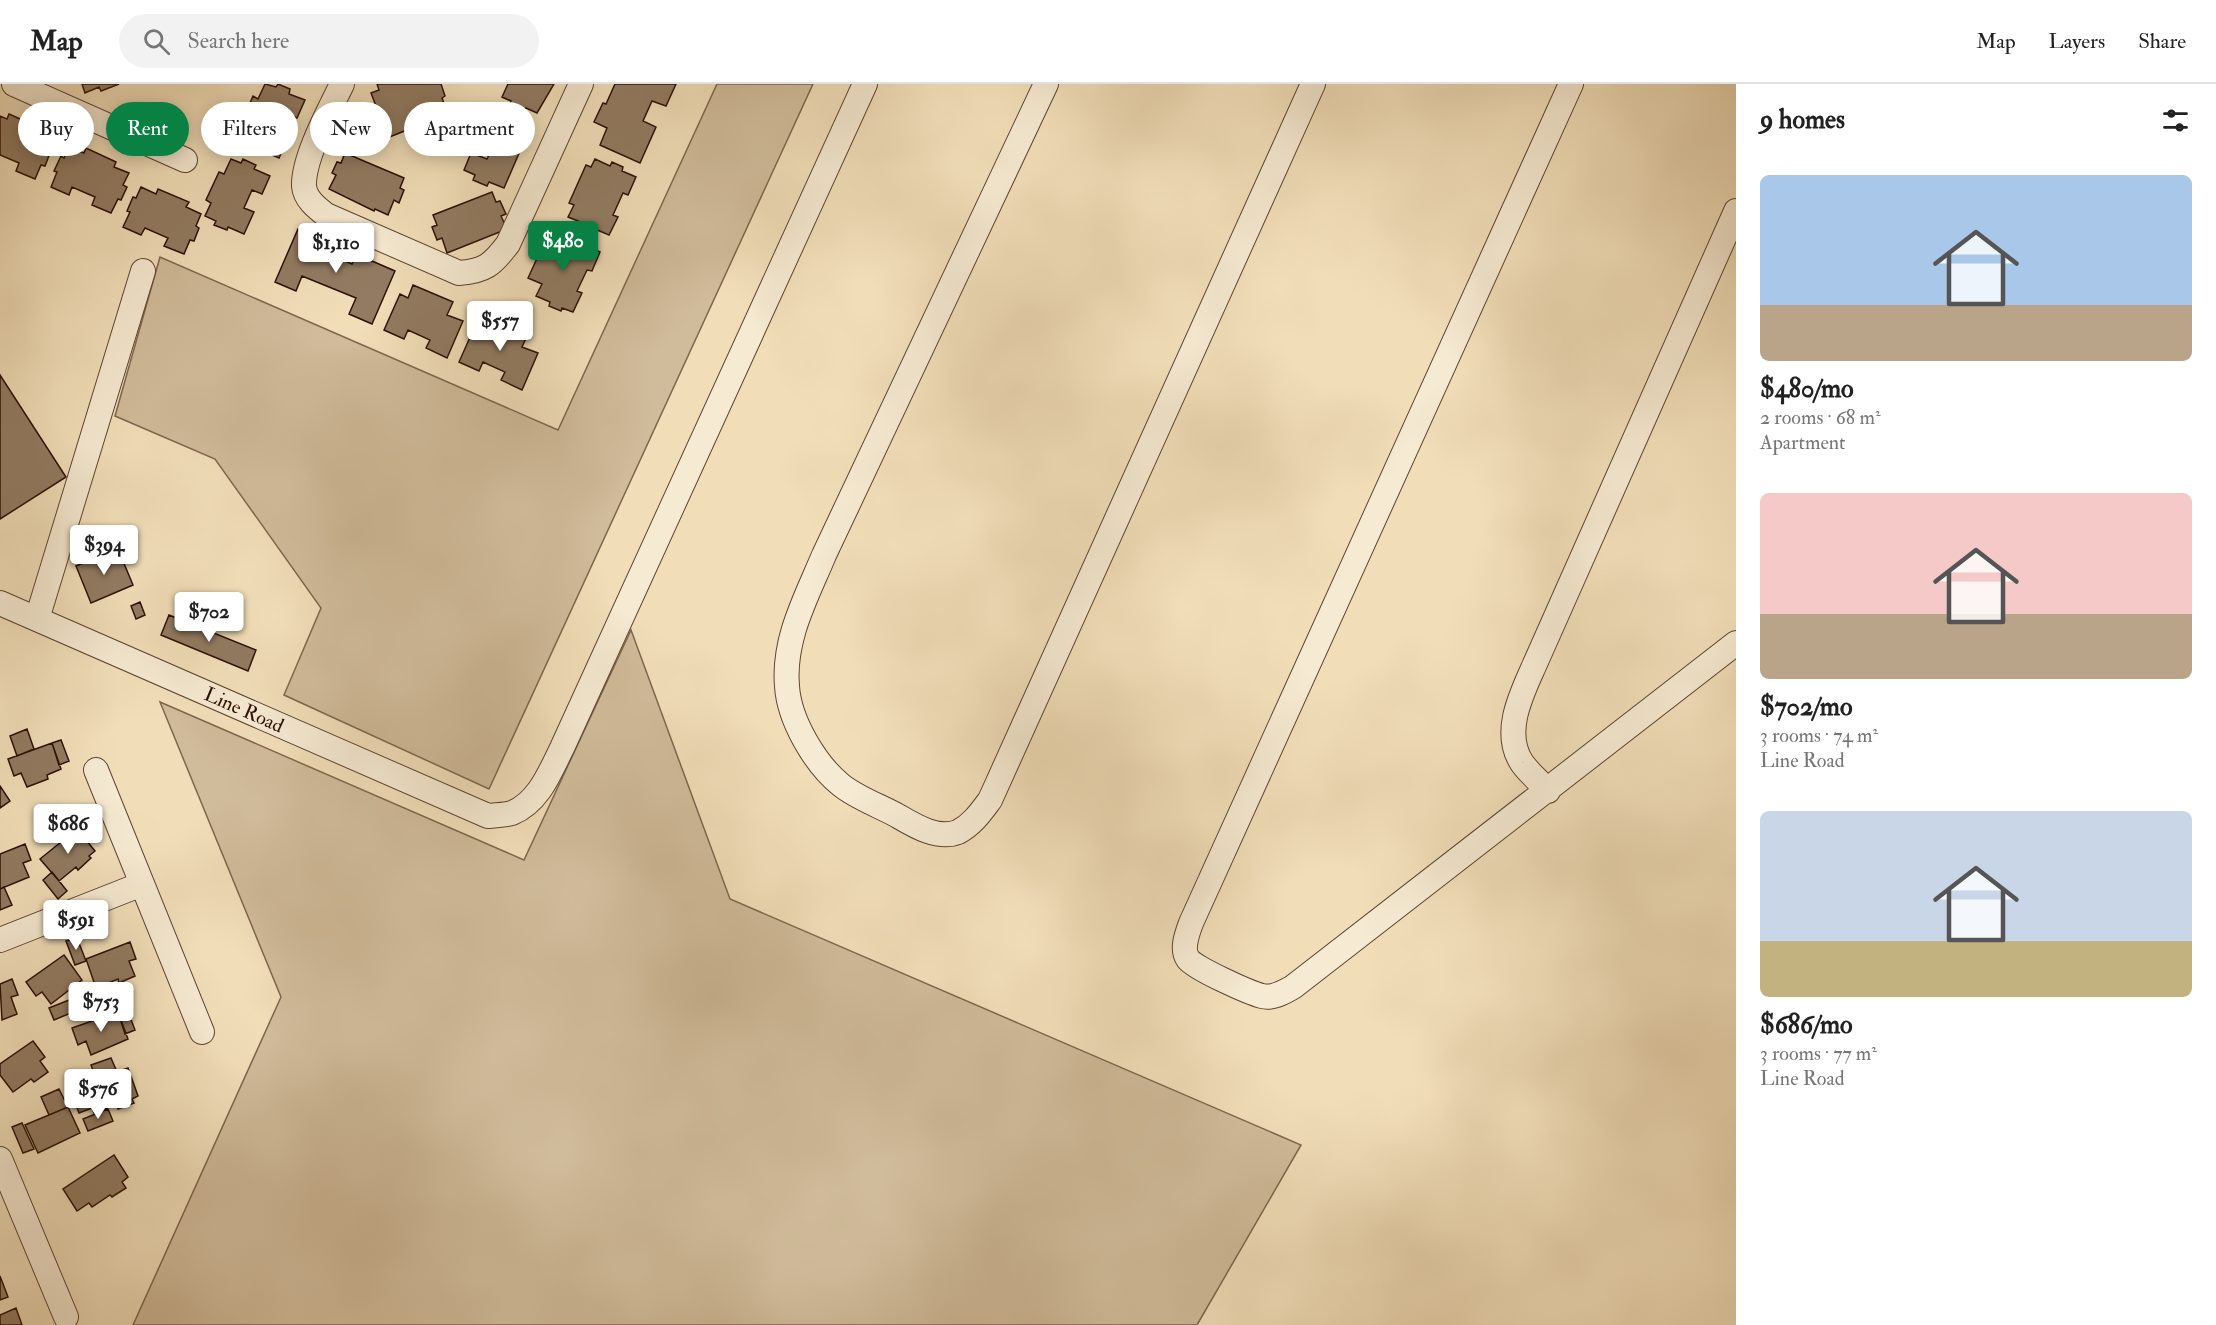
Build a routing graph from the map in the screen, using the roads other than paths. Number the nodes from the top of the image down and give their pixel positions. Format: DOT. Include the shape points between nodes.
graph roads {
  1 [pos="14,84"];
  2 [pos="342,84"];
  3 [pos="581,84"];
  4 [pos="865,84"];
  5 [pos="1046,84"];
  6 [pos="1313,84"];
  7 [pos="1571,84"];
  8 [pos="185,160"];
  9 [pos="1736,211"];
  10 [pos="143,271"];
  11 [pos="0,603"];
  12 [pos="37,619"];
  13 [pos="1736,643"];
  14 [pos="96,770"];
  15 [pos="1548,791"];
  16 [pos="142,884"];
  17 [pos="0,940"];
  18 [pos="202,1032"];
  19 [pos="0,1159"];
  20 [pos="66,1317"];
  1 -- 8 [label="street"];
  2 -- 3 [label="street" via="307,168 304,187 312,204 326,215 459,273 478,271 495,262 508,244"];
  4 -- 12 [label="street, Line Road" via="562,748 530,802 511,813 488,816"];
  5 -- 6 [label="street" via="824,555 794,625 787,656 787,688 795,715 808,746 821,764 842,785 918,828 942,834 957,832 976,819 990,800"];
  7 -- 15 [label="street" via="1191,923 1185,943 1187,958 1197,968 1264,997 1277,995 1293,987"];
  9 -- 15 [label="street" via="1515,716 1513,740 1522,763"];
  10 -- 12 [label="street"];
  11 -- 12 [label="street, Line Road"];
  13 -- 15 [label="street"];
  14 -- 16 [label="street"];
  16 -- 17 [label="street"];
  16 -- 18 [label="street"];
  19 -- 20 [label="street"];
}
